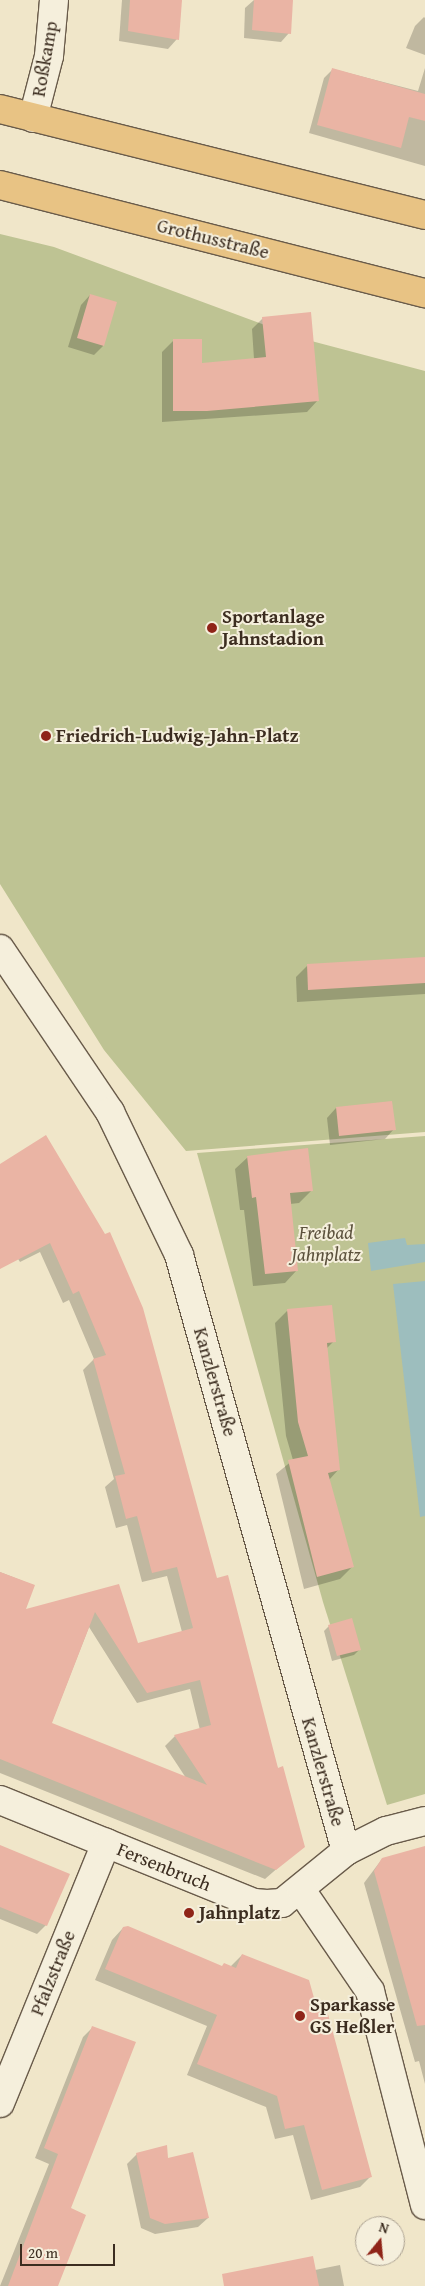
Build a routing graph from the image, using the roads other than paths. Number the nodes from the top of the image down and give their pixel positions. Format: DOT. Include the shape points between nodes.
graph roads {
  1 [pos="54,0"];
  2 [pos="0,108"];
  3 [pos="33,118"];
  4 [pos="0,186"];
  5 [pos="425,215"];
  6 [pos="425,294"];
  7 [pos="0,949"];
  8 [pos="0,1800"];
  9 [pos="425,1821"];
  10 [pos="106,1843"];
  11 [pos="346,1851"];
  12 [pos="301,1890"];
  13 [pos="0,2102"];
  14 [pos="425,2206"];
  1 -- 3 [label="street, Roßkamp" via="49,56"];
  2 -- 3 [label="main road"];
  3 -- 5 [label="main road"];
  4 -- 6 [label="main road, Grothusstraße"];
  7 -- 11 [label="street, Kanzlerstraße" via="110,1112 179,1255"];
  8 -- 10 [label="street, Fersenbruch"];
  9 -- 11 [label="street, Fersenbruch" via="386,1831"];
  10 -- 12 [label="street, Fersenbruch" via="254,1903 282,1903"];
  10 -- 13 [label="street, Pfalzstraße"];
  11 -- 12 [label="street, Fersenbruch"];
  12 -- 14 [label="street" via="370,1991"];
}
